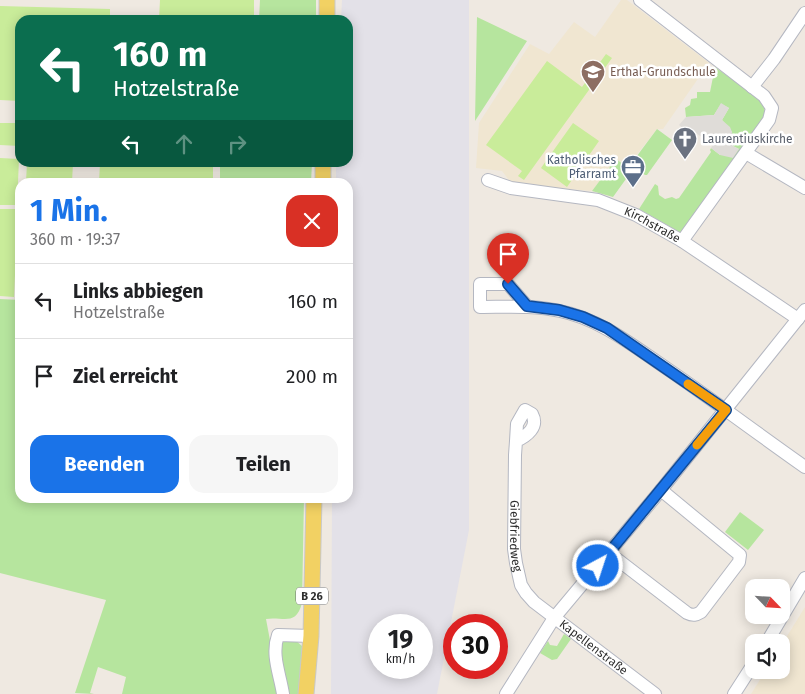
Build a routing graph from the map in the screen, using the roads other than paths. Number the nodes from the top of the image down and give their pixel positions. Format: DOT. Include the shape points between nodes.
graph roads {
  1 [pos="327,0"];
  2 [pos="640,0"];
  3 [pos="805,13"];
  4 [pos="327,15"];
  5 [pos="752,87"];
  6 [pos="746,153"];
  7 [pos="488,180"];
  8 [pos="805,188"];
  9 [pos="682,241"];
  10 [pos="527,306"];
  11 [pos="803,313"];
  12 [pos="726,410"];
  13 [pos="516,441"];
  14 [pos="805,467"];
  15 [pos="661,490"];
  16 [pos="314,503"];
  17 [pos="609,553"];
  18 [pos="805,578"];
  19 [pos="554,618"];
  20 [pos="772,634"];
  21 [pos="311,636"];
  22 [pos="745,677"];
  23 [pos="507,693"];
  24 [pos="283,694"];
  25 [pos="306,694"];
  26 [pos="655,694"];
  27 [pos="734,694"];
  1 -- 4 [label="main road"];
  2 -- 5 [label="street"];
  3 -- 5 [label="street"];
  5 -- 6 [label="street" via="772,108 769,120"];
  6 -- 8 [label="street"];
  6 -- 9 [label="street"];
  7 -- 9 [label="street, Kirchstraße" via="511,188 598,200 636,215"];
  9 -- 11 [label="street, Kirchstraße"];
  10 -- 12 [label="street" via="559,310 607,328"];
  11 -- 12 [label="street"];
  12 -- 14 [label="street"];
  12 -- 15 [label="street"];
  13 -- 19 [label="street, Giebfriedweg" via="514,549 518,575 526,593"];
  15 -- 17 [label="street"];
  15 -- 17 [label="street" via="740,555 739,562 701,612 696,615 687,613"];
  16 -- 21 [label="main road, B 26"];
  17 -- 19 [label="street"];
  18 -- 20 [label="street"];
  19 -- 23 [label="street"];
  19 -- 26 [label="street, Kapellenstraße"];
  21 -- 24 [label="street" via="278,635 275,657"];
  21 -- 25 [label="main road, B 26"];
  22 -- 27 [label="street"];
}
